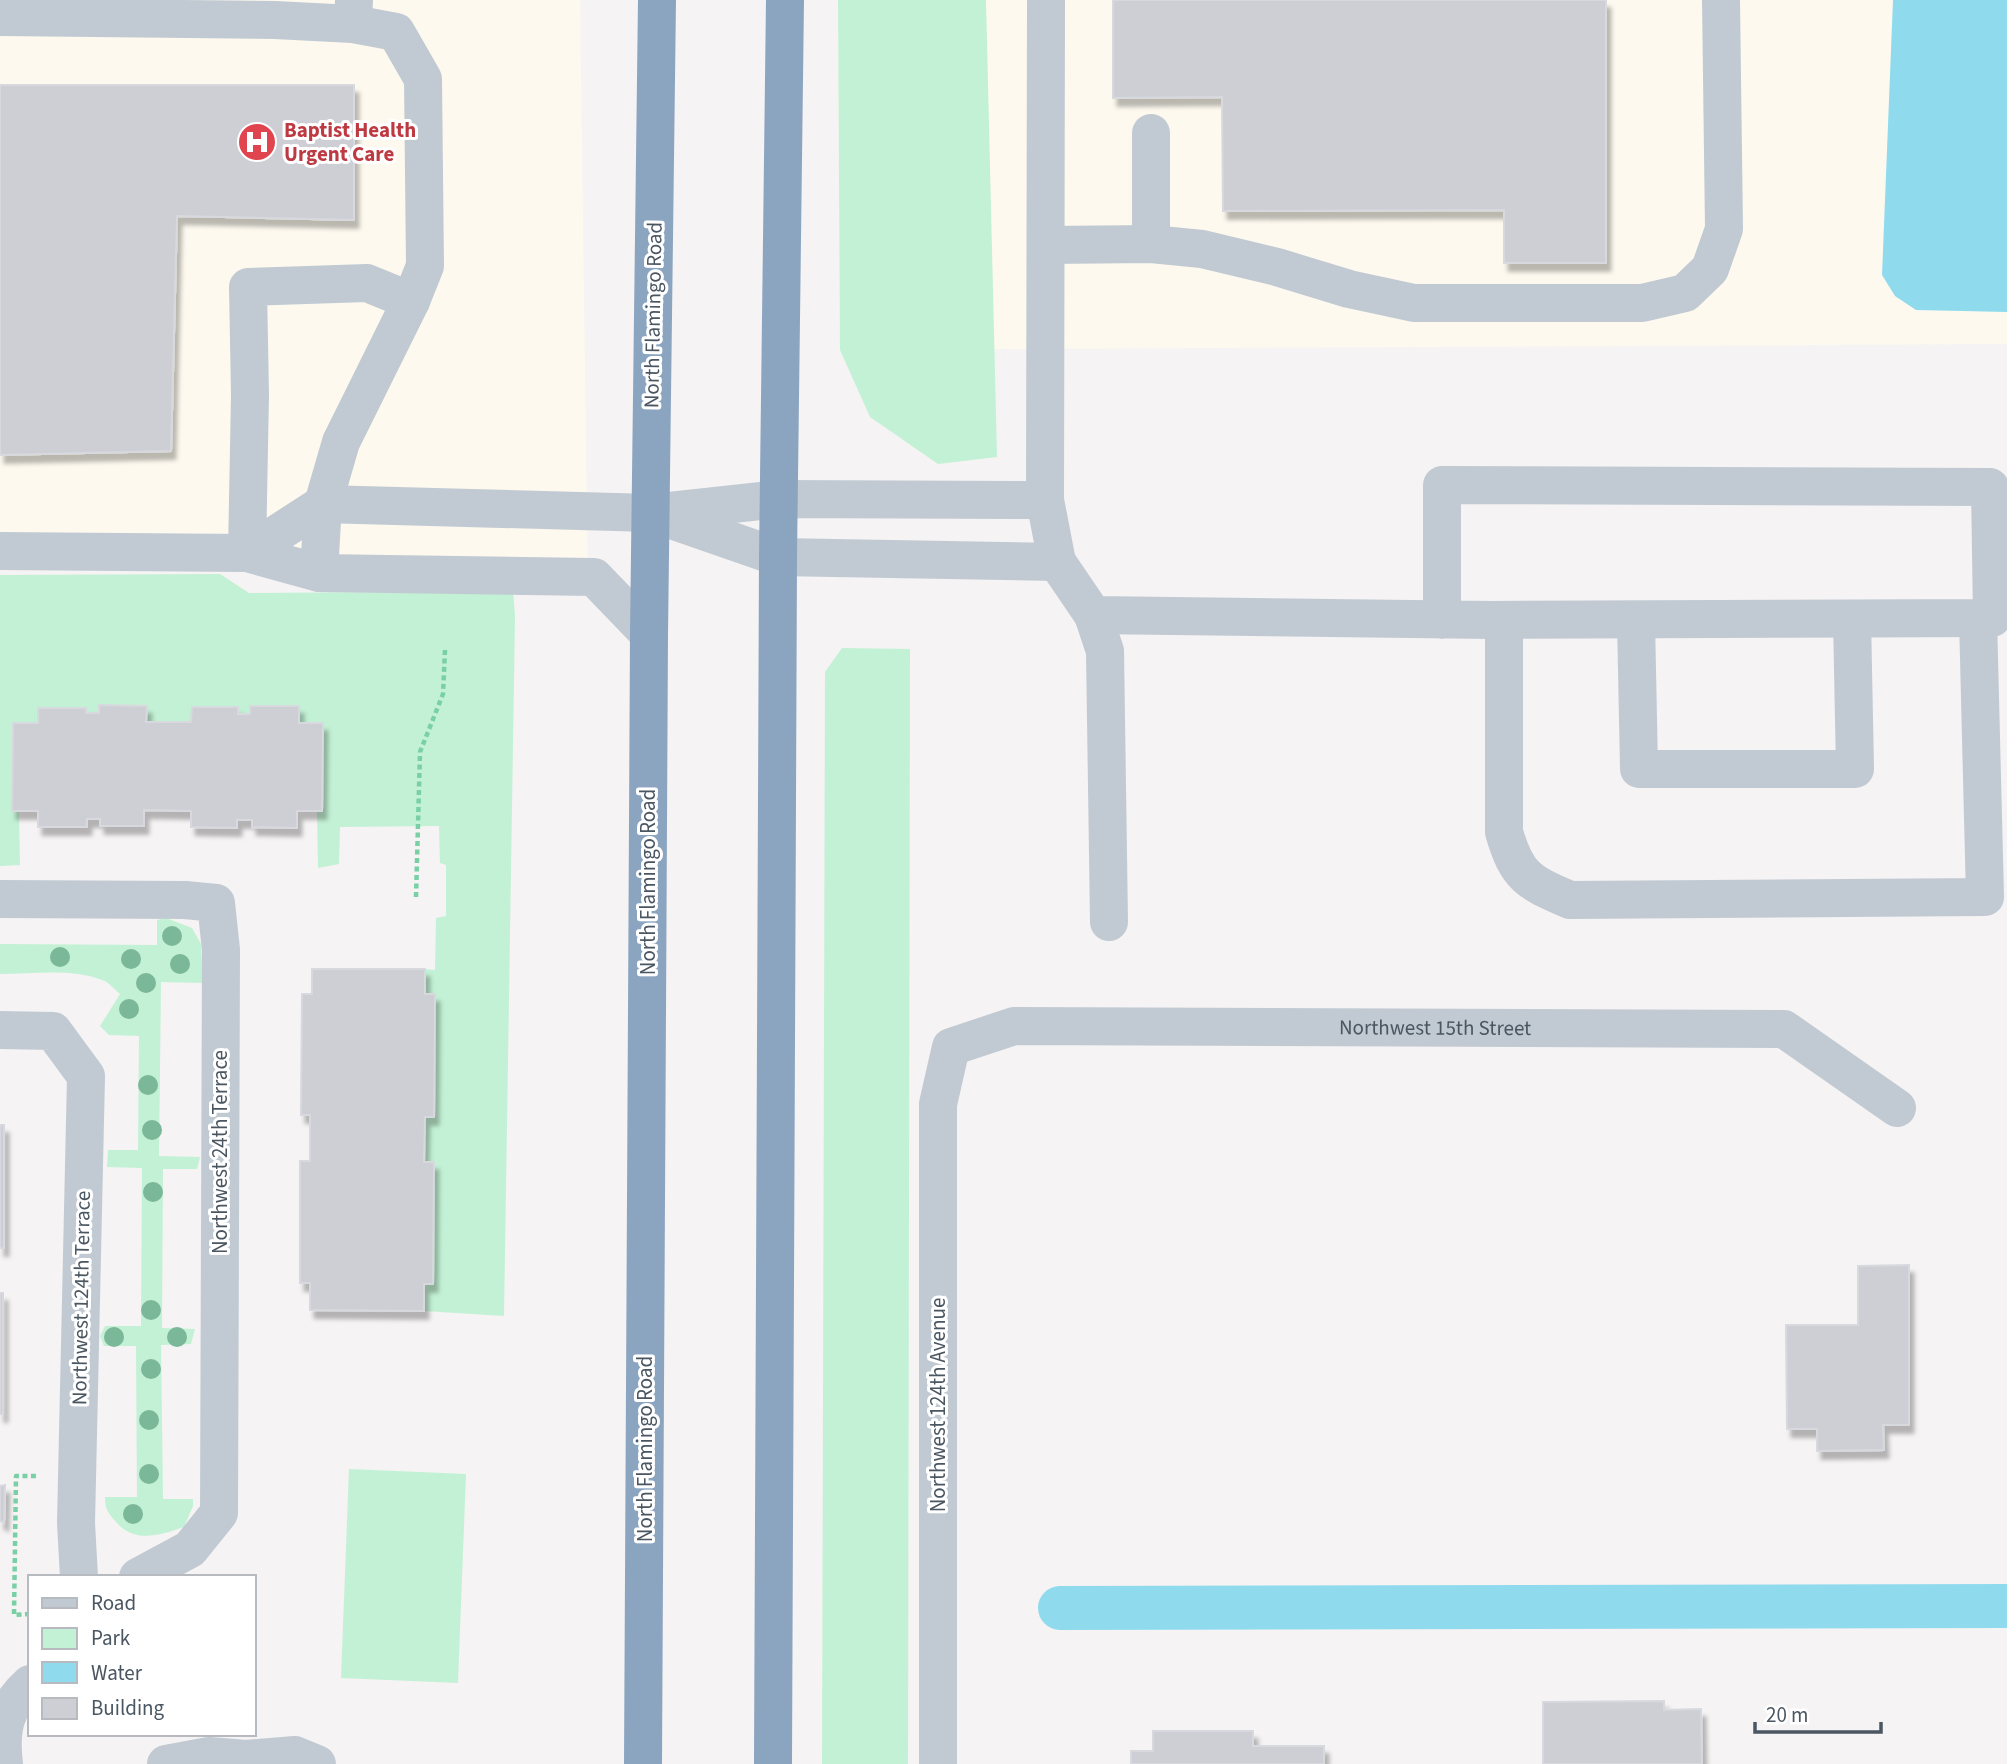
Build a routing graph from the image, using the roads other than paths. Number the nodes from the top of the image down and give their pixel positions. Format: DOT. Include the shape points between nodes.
graph roads {
  1 [pos="657,0"];
  2 [pos="785,0"];
  3 [pos="1046,0"];
  4 [pos="1721,0"];
  5 [pos="353,12"];
  6 [pos="0,18"];
  7 [pos="1151,133"];
  8 [pos="1151,244"];
  9 [pos="1046,245"];
  10 [pos="411,301"];
  11 [pos="779,499"];
  12 [pos="1045,500"];
  13 [pos="323,504"];
  14 [pos="651,513"];
  15 [pos="0,551"];
  16 [pos="247,553"];
  17 [pos="778,557"];
  18 [pos="1057,562"];
  19 [pos="319,573"];
  20 [pos="1093,615"];
  21 [pos="1978,618"];
  22 [pos="1852,619"];
  23 [pos="1442,620"];
  24 [pos="1504,620"];
  25 [pos="1636,620"];
  26 [pos="649,634"];
  27 [pos="0,899"];
  28 [pos="1109,922"];
  29 [pos="0,1030"];
  30 [pos="951,1047"];
  31 [pos="1897,1108"];
  32 [pos="79,1575"];
  33 [pos="142,1575"];
  34 [pos="28,1686"];
  35 [pos="155,1736"];
  36 [pos="2,1747"];
  37 [pos="248,1762"];
  38 [pos="152,1764"];
  39 [pos="166,1764"];
  40 [pos="317,1764"];
  41 [pos="643,1764"];
  42 [pos="773,1764"];
  43 [pos="938,1764"];
  1 -- 14 [label="highway, North Flamingo Road"];
  2 -- 11 [label="highway"];
  3 -- 9 [label="street"];
  4 -- 8 [label="street" via="1724,229 1710,269 1685,293 1642,303 1414,303 1202,249"];
  5 -- 6 [label="street" via="275,20"];
  5 -- 10 [label="street" via="396,32 423,79 425,266"];
  7 -- 8 [label="street"];
  8 -- 9 [label="street"];
  9 -- 12 [label="street"];
  10 -- 13 [label="street" via="341,442"];
  10 -- 16 [label="street" via="367,283 248,287"];
  11 -- 12 [label="street"];
  11 -- 14 [label="street"];
  11 -- 17 [label="highway"];
  12 -- 18 [label="street"];
  13 -- 14 [label="street"];
  13 -- 16 [label="street"];
  13 -- 19 [label="street"];
  14 -- 17 [label="street"];
  14 -- 26 [label="highway, North Flamingo Road"];
  15 -- 16 [label="street"];
  16 -- 19 [label="street"];
  17 -- 18 [label="street"];
  17 -- 42 [label="highway"];
  18 -- 20 [label="street"];
  19 -- 26 [label="street" via="594,577"];
  20 -- 23 [label="street"];
  20 -- 28 [label="street" via="1105,651"];
  21 -- 22 [label="street"];
  21 -- 23 [label="street" via="1992,618 1990,487 1442,485"];
  21 -- 24 [label="street" via="1984,897 1570,900 1524,876 1504,832"];
  22 -- 25 [label="street"];
  22 -- 25 [label="street" via="1854,769 1639,769"];
  23 -- 24 [label="street"];
  24 -- 25 [label="street"];
  26 -- 41 [label="highway, North Flamingo Road"];
  27 -- 33 [label="street, Northwest 24th Terrace" via="216,903 221,950 219,1513 190,1549"];
  29 -- 32 [label="street, Northwest 124th Terrace" via="53,1031 86,1076 76,1523"];
  30 -- 31 [label="street, Northwest 15th Street" via="1014,1026 1784,1029"];
  30 -- 43 [label="street, Northwest 124th Avenue" via="938,1104"];
  34 -- 36 [label="street" via="9,1709"];
  35 -- 38 [label="street"];
  37 -- 39 [label="street" via="209,1756"];
  37 -- 40 [label="street" via="295,1755"];
}
